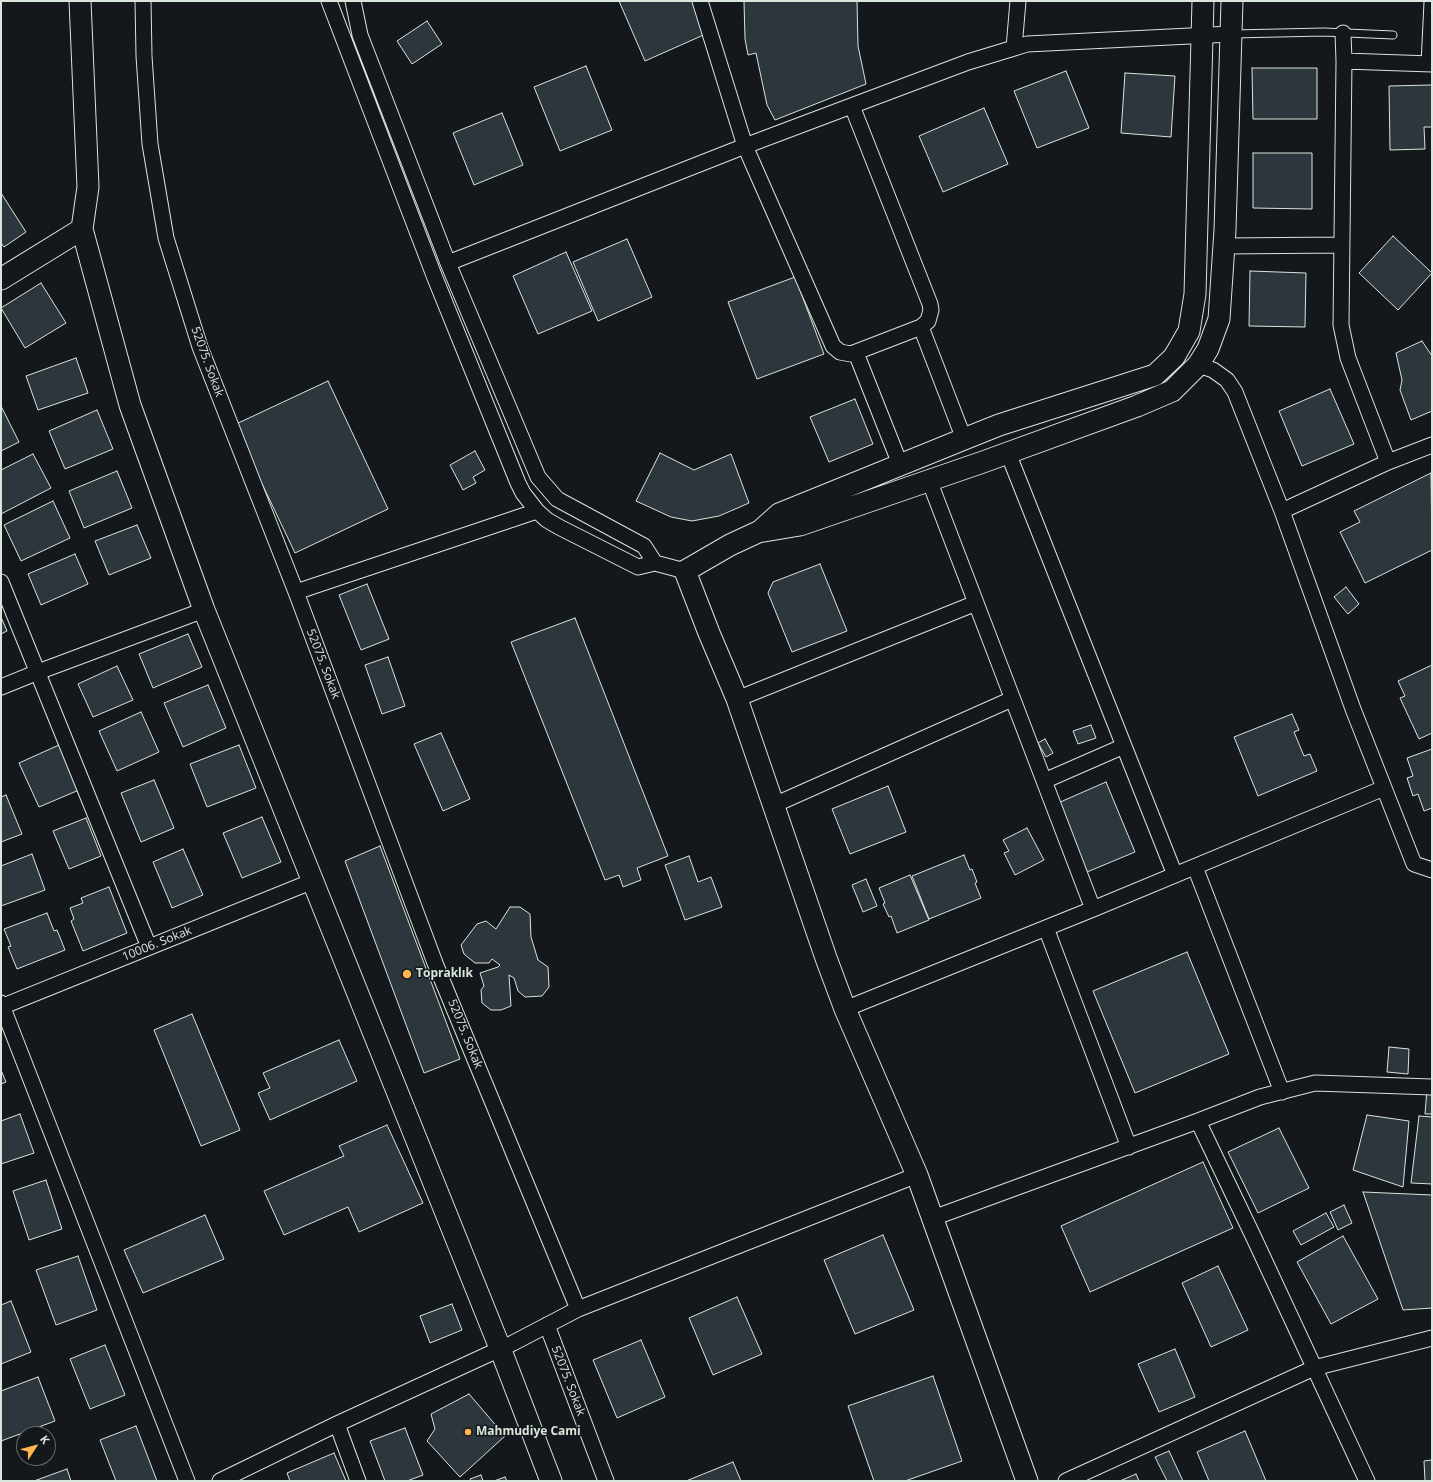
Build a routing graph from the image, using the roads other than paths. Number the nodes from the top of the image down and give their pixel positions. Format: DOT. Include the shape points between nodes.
graph roads {
  1 [pos="80,1"];
  2 [pos="143,1"];
  3 [pos="329,1"];
  4 [pos="353,1"];
  5 [pos="700,1"];
  6 [pos="1018,1"];
  7 [pos="1203,1"];
  8 [pos="1232,1"];
  9 [pos="1432,2"];
  10 [pos="1343,33"];
  11 [pos="1202,34"];
  12 [pos="1231,34"];
  13 [pos="1393,35"];
  14 [pos="1014,48"];
  15 [pos="1344,61"];
  16 [pos="1430,64"];
  17 [pos="852,106"];
  18 [pos="745,146"];
  19 [pos="82,229"];
  20 [pos="1342,245"];
  21 [pos="1224,246"];
  22 [pos="448,263"];
  23 [pos="1,279"];
  24 [pos="921,327"];
  25 [pos="856,353"];
  26 [pos="1198,364"];
  27 [pos="964,439"];
  28 [pos="1432,445"];
  29 [pos="1008,453"];
  30 [pos="1388,462"];
  31 [pos="900,464"];
  32 [pos="929,480"];
  33 [pos="537,511"];
  34 [pos="1282,511"];
  35 [pos="758,532"];
  36 [pos="655,563"];
  37 [pos="685,571"];
  38 [pos="1,582"];
  39 [pos="296,592"];
  40 [pos="976,603"];
  41 [pos="204,610"];
  42 [pos="38,672"];
  43 [pos="1,687"];
  44 [pos="737,699"];
  45 [pos="1012,699"];
  46 [pos="1124,746"];
  47 [pos="1044,781"];
  48 [pos="1384,788"];
  49 [pos="774,805"];
  50 [pos="1194,868"];
  51 [pos="1432,870"];
  52 [pos="1175,875"];
  53 [pos="314,881"];
  54 [pos="1093,909"];
  55 [pos="1046,928"];
  56 [pos="149,947"];
  57 [pos="1,1005"];
  58 [pos="845,1008"];
  59 [pos="1432,1087"];
  60 [pos="1282,1092"];
  61 [pos="1198,1121"];
  62 [pos="1129,1147"];
  63 [pos="917,1175"];
  64 [pos="933,1218"];
  65 [pos="578,1309"];
  66 [pos="547,1325"];
  67 [pos="1432,1338"];
  68 [pos="500,1348"];
  69 [pos="1314,1368"];
  70 [pos="338,1424"];
  71 [pos="187,1481"];
  72 [pos="220,1481"];
  73 [pos="358,1481"];
  74 [pos="551,1481"];
  75 [pos="606,1481"];
  76 [pos="1027,1481"];
  77 [pos="1066,1481"];
  78 [pos="1367,1481"];
  1 -- 19 [label="street" via="88,187"];
  2 -- 39 [label="street, 52075. Sokak" via="150,144 166,238 200,347"];
  3 -- 33 [label="street" via="435,278 518,483"];
  4 -- 22 [label="street" via="360,35"];
  5 -- 18 [label="street"];
  6 -- 14 [label="street"];
  7 -- 11 [label="street"];
  8 -- 12 [label="street"];
  9 -- 16 [label="street"];
  10 -- 12 [label="lane"];
  10 -- 13 [label="lane"];
  10 -- 15 [label="street"];
  11 -- 12 [label="street"];
  11 -- 14 [label="street" via="1027,44"];
  11 -- 27 [label="street" via="1195,294 1189,331 1174,357 1155,375"];
  12 -- 21 [label="street"];
  14 -- 17 [label="street" via="968,62"];
  15 -- 16 [label="street"];
  15 -- 20 [label="street"];
  17 -- 18 [label="street"];
  17 -- 24 [label="street" via="930,304 930,316"];
  18 -- 22 [label="street"];
  18 -- 25 [label="street" via="833,346 845,354"];
  19 -- 23 [label="street"];
  19 -- 41 [label="street" via="130,405"];
  20 -- 21 [label="street"];
  20 -- 30 [label="street" via="1340,325 1348,358"];
  21 -- 26 [label="street" via="1219,319 1208,349"];
  22 -- 36 [label="street" via="538,477 557,499 644,546"];
  24 -- 25 [label="street"];
  24 -- 27 [label="street"];
  25 -- 31 [label="street"];
  26 -- 29 [label="street" via="1172,391"];
  26 -- 34 [label="street" via="1228,380"];
  27 -- 31 [label="street"];
  28 -- 30 [label="street"];
  29 -- 32 [label="street"];
  29 -- 46 [label="street"];
  30 -- 34 [label="street"];
  31 -- 35 [label="street" via="779,514"];
  32 -- 35 [label="street" via="800,524"];
  32 -- 40 [label="street"];
  33 -- 36 [label="street" via="559,527 638,567"];
  33 -- 39 [label="street"];
  34 -- 48 [label="street"];
  35 -- 37 [label="street"];
  36 -- 37 [label="street"];
  37 -- 44 [label="street"];
  38 -- 42 [label="street"];
  39 -- 65 [label="street, 52075. Sokak" via="435,962"];
  40 -- 44 [label="street"];
  40 -- 45 [label="street"];
  41 -- 42 [label="street"];
  41 -- 53 [label="street"];
  42 -- 43 [label="street"];
  42 -- 56 [label="street"];
  44 -- 49 [label="street"];
  45 -- 47 [label="street"];
  45 -- 49 [label="street"];
  46 -- 47 [label="street"];
  46 -- 52 [label="street"];
  47 -- 54 [label="street"];
  48 -- 50 [label="street"];
  48 -- 51 [label="street" via="1414,864"];
  49 -- 58 [label="street"];
  50 -- 52 [label="street"];
  50 -- 60 [label="street"];
  52 -- 54 [label="street"];
  53 -- 56 [label="street, 10006. Sokak"];
  53 -- 68 [label="street"];
  54 -- 55 [label="street"];
  55 -- 58 [label="street"];
  55 -- 62 [label="street"];
  56 -- 57 [label="street, 10006. Sokak"];
  57 -- 71 [label="street"];
  58 -- 63 [label="street"];
  59 -- 60 [label="street" via="1316,1083"];
  60 -- 61 [label="street" via="1260,1097"];
  61 -- 62 [label="street"];
  61 -- 69 [label="street"];
  62 -- 64 [label="street"];
  63 -- 64 [label="street"];
  63 -- 65 [label="street"];
  64 -- 76 [label="street"];
  65 -- 66 [label="street"];
  66 -- 68 [label="street"];
  66 -- 75 [label="street, 52075. Sokak"];
  67 -- 69 [label="street"];
  68 -- 70 [label="street"];
  68 -- 74 [label="street"];
  69 -- 77 [label="street"];
  69 -- 78 [label="street"];
  70 -- 72 [label="street"];
  70 -- 73 [label="street"];
}
